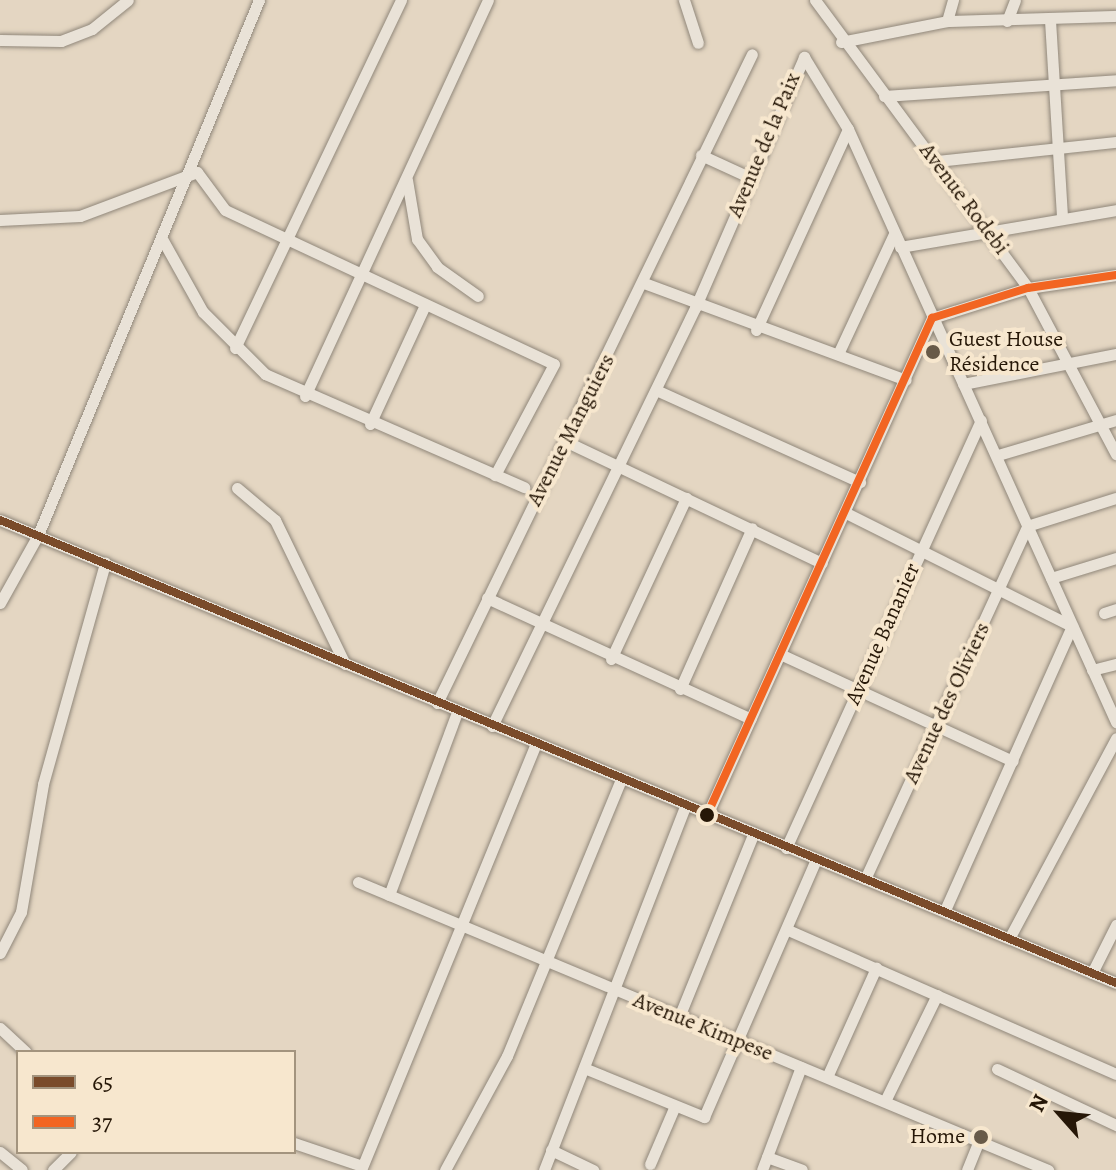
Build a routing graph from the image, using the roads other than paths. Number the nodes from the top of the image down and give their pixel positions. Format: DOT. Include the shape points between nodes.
graph roads {
  1 [pos="128,0"];
  2 [pos="259,0"];
  3 [pos="401,0"];
  4 [pos="488,0"];
  5 [pos="684,0"];
  6 [pos="815,0"];
  7 [pos="953,0"];
  8 [pos="1015,0"];
  9 [pos="1116,16"];
  10 [pos="1050,20"];
  11 [pos="947,21"];
  12 [pos="1007,21"];
  13 [pos="0,40"];
  14 [pos="841,42"];
  15 [pos="698,43"];
  16 [pos="752,54"];
  17 [pos="1116,80"];
  18 [pos="1051,83"];
  19 [pos="884,96"];
  20 [pos="848,129"];
  21 [pos="1116,142"];
  22 [pos="1057,148"];
  23 [pos="701,155"];
  24 [pos="937,161"];
  25 [pos="189,171"];
  26 [pos="408,171"];
  27 [pos="751,178"];
  28 [pos="1116,210"];
  29 [pos="1062,219"];
  30 [pos="0,220"];
  31 [pos="991,233"];
  32 [pos="894,234"];
  33 [pos="161,237"];
  34 [pos="289,240"];
  35 [pos="900,247"];
  36 [pos="359,274"];
  37 [pos="1116,275"];
  38 [pos="644,283"];
  39 [pos="1028,288"];
  40 [pos="478,296"];
  41 [pos="425,305"];
  42 [pos="695,308"];
  43 [pos="932,318"];
  44 [pos="756,330"];
  45 [pos="235,348"];
  46 [pos="838,354"];
  47 [pos="1116,354"];
  48 [pos="1064,360"];
  49 [pos="906,380"];
  50 [pos="963,384"];
  51 [pos="656,390"];
  52 [pos="305,396"];
  53 [pos="981,420"];
  54 [pos="1116,420"];
  55 [pos="1100,423"];
  56 [pos="370,424"];
  57 [pos="567,442"];
  58 [pos="1116,454"];
  59 [pos="998,455"];
  60 [pos="618,464"];
  61 [pos="495,475"];
  62 [pos="860,482"];
  63 [pos="524,487"];
  64 [pos="237,488"];
  65 [pos="686,498"];
  66 [pos="1116,498"];
  67 [pos="846,513"];
  68 [pos="0,520"];
  69 [pos="1027,526"];
  70 [pos="752,528"];
  71 [pos="38,535"];
  72 [pos="922,548"];
  73 [pos="1116,558"];
  74 [pos="105,563"];
  75 [pos="822,563"];
  76 [pos="1051,578"];
  77 [pos="1001,589"];
  78 [pos="487,598"];
  79 [pos="0,603"];
  80 [pos="542,625"];
  81 [pos="1072,626"];
  82 [pos="780,654"];
  83 [pos="611,659"];
  84 [pos="345,664"];
  85 [pos="1116,664"];
  86 [pos="1092,670"];
  87 [pos="680,689"];
  88 [pos="857,691"];
  89 [pos="437,703"];
  90 [pos="457,712"];
  91 [pos="751,719"];
  92 [pos="1116,722"];
  93 [pos="492,726"];
  94 [pos="937,726"];
  95 [pos="1116,738"];
  96 [pos="535,745"];
  97 [pos="1013,761"];
  98 [pos="621,779"];
  99 [pos="685,806"];
  100 [pos="707,815"];
  101 [pos="753,835"];
  102 [pos="786,848"];
  103 [pos="816,860"];
  104 [pos="865,879"];
  105 [pos="358,882"];
  106 [pos="389,895"];
  107 [pos="945,910"];
  108 [pos="1116,925"];
  109 [pos="463,928"];
  110 [pos="788,930"];
  111 [pos="1011,935"];
  112 [pos="0,953"];
  113 [pos="548,964"];
  114 [pos="876,968"];
  115 [pos="1092,973"];
  116 [pos="1116,983"];
  117 [pos="614,991"];
  118 [pos="937,995"];
  119 [pos="679,1017"];
  120 [pos="0,1028"];
  121 [pos="741,1042"];
  122 [pos="24,1050"];
  123 [pos="801,1067"];
  124 [pos="584,1068"];
  125 [pos="997,1069"];
  126 [pos="1116,1074"];
  127 [pos="827,1077"];
  128 [pos="885,1101"];
  129 [pos="674,1108"];
  130 [pos="1116,1125"];
  131 [pos="979,1141"];
  132 [pos="296,1144"];
  133 [pos="551,1150"];
  134 [pos="0,1152"];
  135 [pos="69,1154"];
  136 [pos="767,1157"];
  137 [pos="650,1164"];
  138 [pos="361,1168"];
  139 [pos="1045,1169"];
  140 [pos="22,1170"];
  141 [pos="53,1170"];
  142 [pos="445,1170"];
  143 [pos="544,1170"];
  144 [pos="593,1170"];
  145 [pos="762,1170"];
  146 [pos="802,1170"];
  147 [pos="967,1170"];
  1 -- 13 [label="street" via="92,29 61,41"];
  2 -- 25 [label="street"];
  3 -- 34 [label="street"];
  4 -- 26 [label="street"];
  5 -- 15 [label="street"];
  6 -- 14 [label="street, Avenue Rodebi"];
  7 -- 11 [label="street"];
  8 -- 12 [label="street"];
  9 -- 10 [label="street"];
  10 -- 12 [label="street"];
  10 -- 18 [label="street"];
  11 -- 12 [label="street"];
  11 -- 14 [label="street"];
  14 -- 19 [label="street, Avenue Rodebi"];
  16 -- 23 [label="street, Avenue Manguiers"];
  17 -- 18 [label="street"];
  18 -- 19 [label="street"];
  18 -- 22 [label="street"];
  19 -- 24 [label="street, Avenue Rodebi"];
  20 -- 27 [label="street, Avenue de la Paix" via="804,57"];
  20 -- 32 [label="street, Avenue de la Paix"];
  20 -- 44 [label="street"];
  21 -- 22 [label="street"];
  22 -- 24 [label="street"];
  22 -- 29 [label="street"];
  23 -- 27 [label="street"];
  23 -- 38 [label="street, Avenue Manguiers"];
  24 -- 31 [label="street, Avenue Rodebi"];
  25 -- 30 [label="street" via="146,195 80,216"];
  25 -- 33 [label="street"];
  25 -- 34 [label="street" via="210,181 225,210"];
  26 -- 36 [label="street"];
  26 -- 40 [label="street" via="417,239 437,267"];
  27 -- 42 [label="street, Avenue de la Paix"];
  28 -- 29 [label="street"];
  29 -- 31 [label="street"];
  31 -- 35 [label="street"];
  31 -- 39 [label="street, Avenue Rodebi"];
  32 -- 35 [label="street, Avenue de la Paix"];
  32 -- 46 [label="street"];
  33 -- 45 [label="street" via="203,312"];
  33 -- 71 [label="street"];
  34 -- 36 [label="street"];
  34 -- 45 [label="street"];
  35 -- 43 [label="street, Avenue de la Paix"];
  36 -- 41 [label="street"];
  36 -- 52 [label="street"];
  37 -- 39 [label="street"];
  38 -- 42 [label="street"];
  38 -- 57 [label="street, Avenue Manguiers"];
  39 -- 43 [label="street"];
  39 -- 48 [label="street, Avenue Rodebi"];
  41 -- 56 [label="street"];
  41 -- 61 [label="street" via="554,364"];
  42 -- 44 [label="street"];
  42 -- 51 [label="street, Avenue de la Paix"];
  43 -- 49 [label="street"];
  43 -- 50 [label="street, Avenue de la Paix"];
  44 -- 46 [label="street"];
  45 -- 52 [label="street"];
  46 -- 49 [label="street"];
  47 -- 48 [label="street"];
  48 -- 50 [label="street"];
  48 -- 55 [label="street, Avenue Rodebi"];
  49 -- 62 [label="street"];
  50 -- 53 [label="street, Avenue de la Paix"];
  51 -- 60 [label="street, Avenue de la Paix"];
  51 -- 62 [label="street"];
  52 -- 56 [label="street"];
  53 -- 59 [label="street, Avenue de la Paix"];
  53 -- 72 [label="street, Avenue Bananier"];
  54 -- 55 [label="street"];
  55 -- 58 [label="street, Avenue Rodebi"];
  55 -- 59 [label="street"];
  56 -- 61 [label="street"];
  57 -- 60 [label="street"];
  57 -- 78 [label="street, Avenue Manguiers"];
  59 -- 69 [label="street, Avenue de la Paix"];
  60 -- 65 [label="street"];
  60 -- 80 [label="street, Avenue de la Paix"];
  61 -- 63 [label="street"];
  62 -- 67 [label="street"];
  64 -- 84 [label="street" via="275,520"];
  65 -- 70 [label="street"];
  65 -- 83 [label="street"];
  66 -- 69 [label="street"];
  67 -- 72 [label="street"];
  67 -- 75 [label="street"];
  68 -- 71 [label="street"];
  69 -- 76 [label="street, Avenue de la Paix"];
  69 -- 77 [label="street, Avenue des Oliviers"];
  70 -- 75 [label="street"];
  70 -- 87 [label="street"];
  71 -- 74 [label="street"];
  71 -- 79 [label="street"];
  72 -- 77 [label="street"];
  72 -- 88 [label="street, Avenue Bananier"];
  73 -- 76 [label="street"];
  74 -- 84 [label="street"];
  74 -- 112 [label="street" via="43,784 19,920"];
  75 -- 82 [label="street"];
  76 -- 81 [label="street, Avenue de la Paix"];
  77 -- 81 [label="street"];
  77 -- 94 [label="street, Avenue des Oliviers"];
  78 -- 80 [label="street"];
  78 -- 89 [label="street, Avenue Manguiers"];
  80 -- 83 [label="street"];
  80 -- 93 [label="street, Avenue de la Paix"];
  81 -- 86 [label="street, Avenue de la Paix"];
  81 -- 97 [label="street"];
  82 -- 88 [label="street"];
  82 -- 91 [label="street"];
  83 -- 87 [label="street"];
  84 -- 89 [label="street"];
  85 -- 86 [label="street"];
  86 -- 92 [label="street, Avenue de la Paix"];
  87 -- 91 [label="street"];
  88 -- 94 [label="street"];
  88 -- 102 [label="street, Avenue Bananier"];
  89 -- 90 [label="street"];
  90 -- 93 [label="street"];
  90 -- 106 [label="street"];
  91 -- 100 [label="street"];
  93 -- 96 [label="street"];
  94 -- 97 [label="street"];
  94 -- 104 [label="street, Avenue des Oliviers"];
  95 -- 111 [label="street"];
  96 -- 98 [label="street"];
  96 -- 109 [label="street"];
  97 -- 107 [label="street"];
  98 -- 99 [label="street"];
  98 -- 113 [label="street"];
  99 -- 100 [label="street"];
  99 -- 117 [label="street"];
  100 -- 101 [label="street"];
  101 -- 102 [label="street"];
  101 -- 119 [label="street"];
  102 -- 103 [label="street"];
  103 -- 104 [label="street"];
  103 -- 110 [label="street"];
  104 -- 107 [label="street"];
  105 -- 106 [label="street, Avenue Kimpese"];
  106 -- 109 [label="street, Avenue Kimpese"];
  107 -- 111 [label="street"];
  108 -- 115 [label="street"];
  109 -- 113 [label="street, Avenue Kimpese"];
  109 -- 138 [label="street"];
  110 -- 114 [label="street"];
  110 -- 121 [label="street"];
  111 -- 115 [label="street"];
  113 -- 117 [label="street, Avenue Kimpese"];
  113 -- 142 [label="street"];
  114 -- 118 [label="street"];
  114 -- 127 [label="street"];
  115 -- 116 [label="street"];
  117 -- 119 [label="street, Avenue Kimpese"];
  117 -- 124 [label="street"];
  118 -- 126 [label="street"];
  118 -- 128 [label="street"];
  119 -- 121 [label="street, Avenue Kimpese"];
  120 -- 122 [label="street"];
  121 -- 123 [label="street, Avenue Kimpese"];
  121 -- 129 [label="street" via="709,1112 698,1118"];
  123 -- 127 [label="street, Avenue Kimpese"];
  123 -- 136 [label="street"];
  124 -- 129 [label="street"];
  124 -- 133 [label="street"];
  125 -- 130 [label="street"];
  127 -- 128 [label="street, Avenue Kimpese"];
  128 -- 131 [label="street, Avenue Kimpese"];
  129 -- 137 [label="street"];
  131 -- 139 [label="street, Avenue Kimpese"];
  131 -- 147 [label="street"];
  132 -- 138 [label="street"];
  133 -- 143 [label="street"];
  133 -- 144 [label="street"];
  134 -- 140 [label="street"];
  135 -- 141 [label="street"];
  136 -- 145 [label="street"];
  136 -- 146 [label="street"];
}
